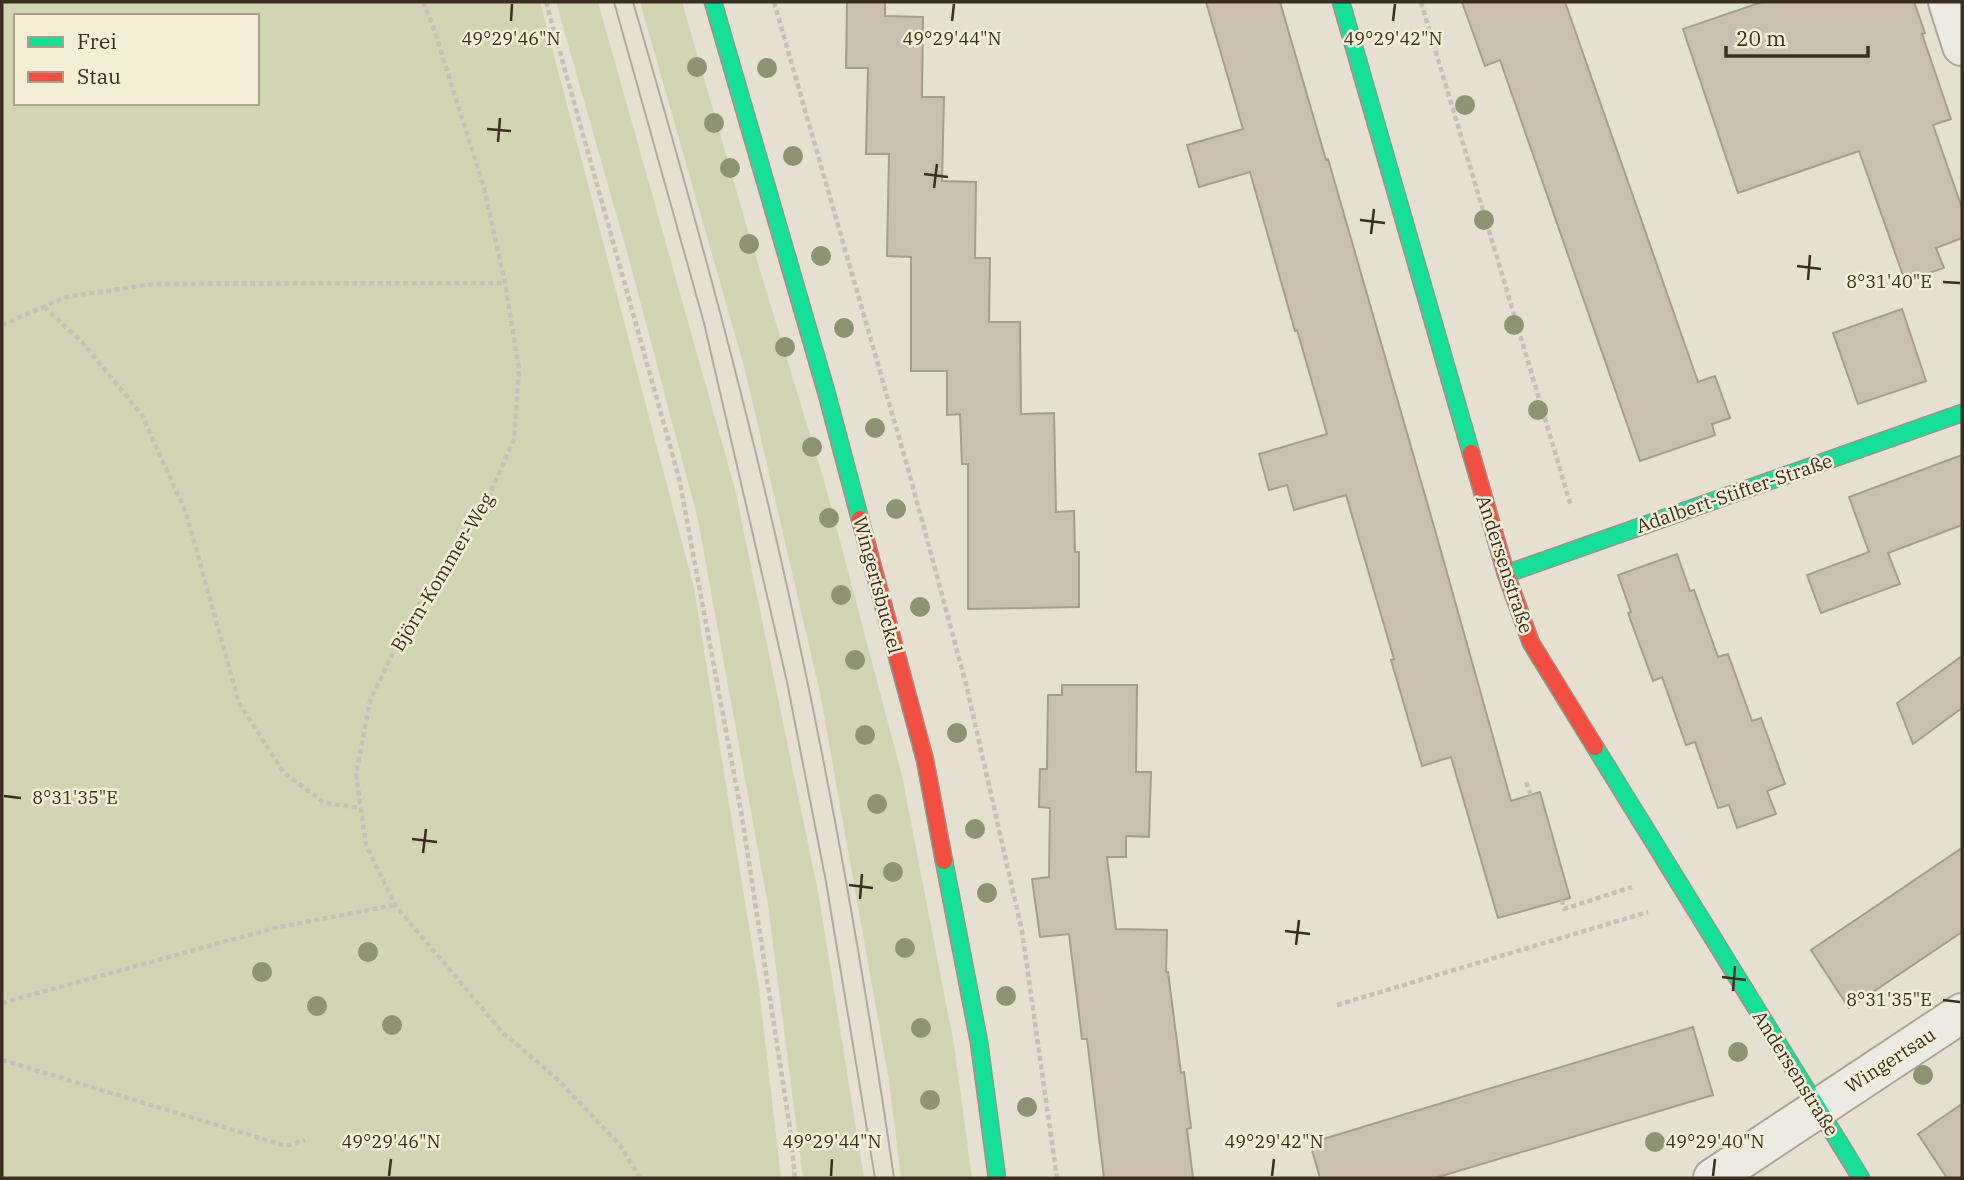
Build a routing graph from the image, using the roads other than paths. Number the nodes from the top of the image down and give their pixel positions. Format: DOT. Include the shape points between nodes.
graph roads {
  1 [pos="713,2"];
  2 [pos="1341,2"];
  3 [pos="1948,2"];
  4 [pos="1962,46"];
  5 [pos="1962,413"];
  6 [pos="1506,575"];
  7 [pos="1962,1013"];
  8 [pos="1817,1108"];
  9 [pos="997,1178"];
  10 [pos="1713,1178"];
  11 [pos="1861,1178"];
  1 -- 9 [label="street, Wingertsbuckel" via="826,391 925,760 979,1042"];
  2 -- 6 [label="street, Andersenstraße"];
  3 -- 4 [label="street"];
  5 -- 6 [label="street, Adalbert-Stifter-Straße"];
  6 -- 8 [label="street, Andersenstraße" via="1531,643"];
  7 -- 8 [label="street, Wingertsau"];
  8 -- 10 [label="street, Wingertsau"];
  8 -- 11 [label="street, Andersenstraße"];
}
